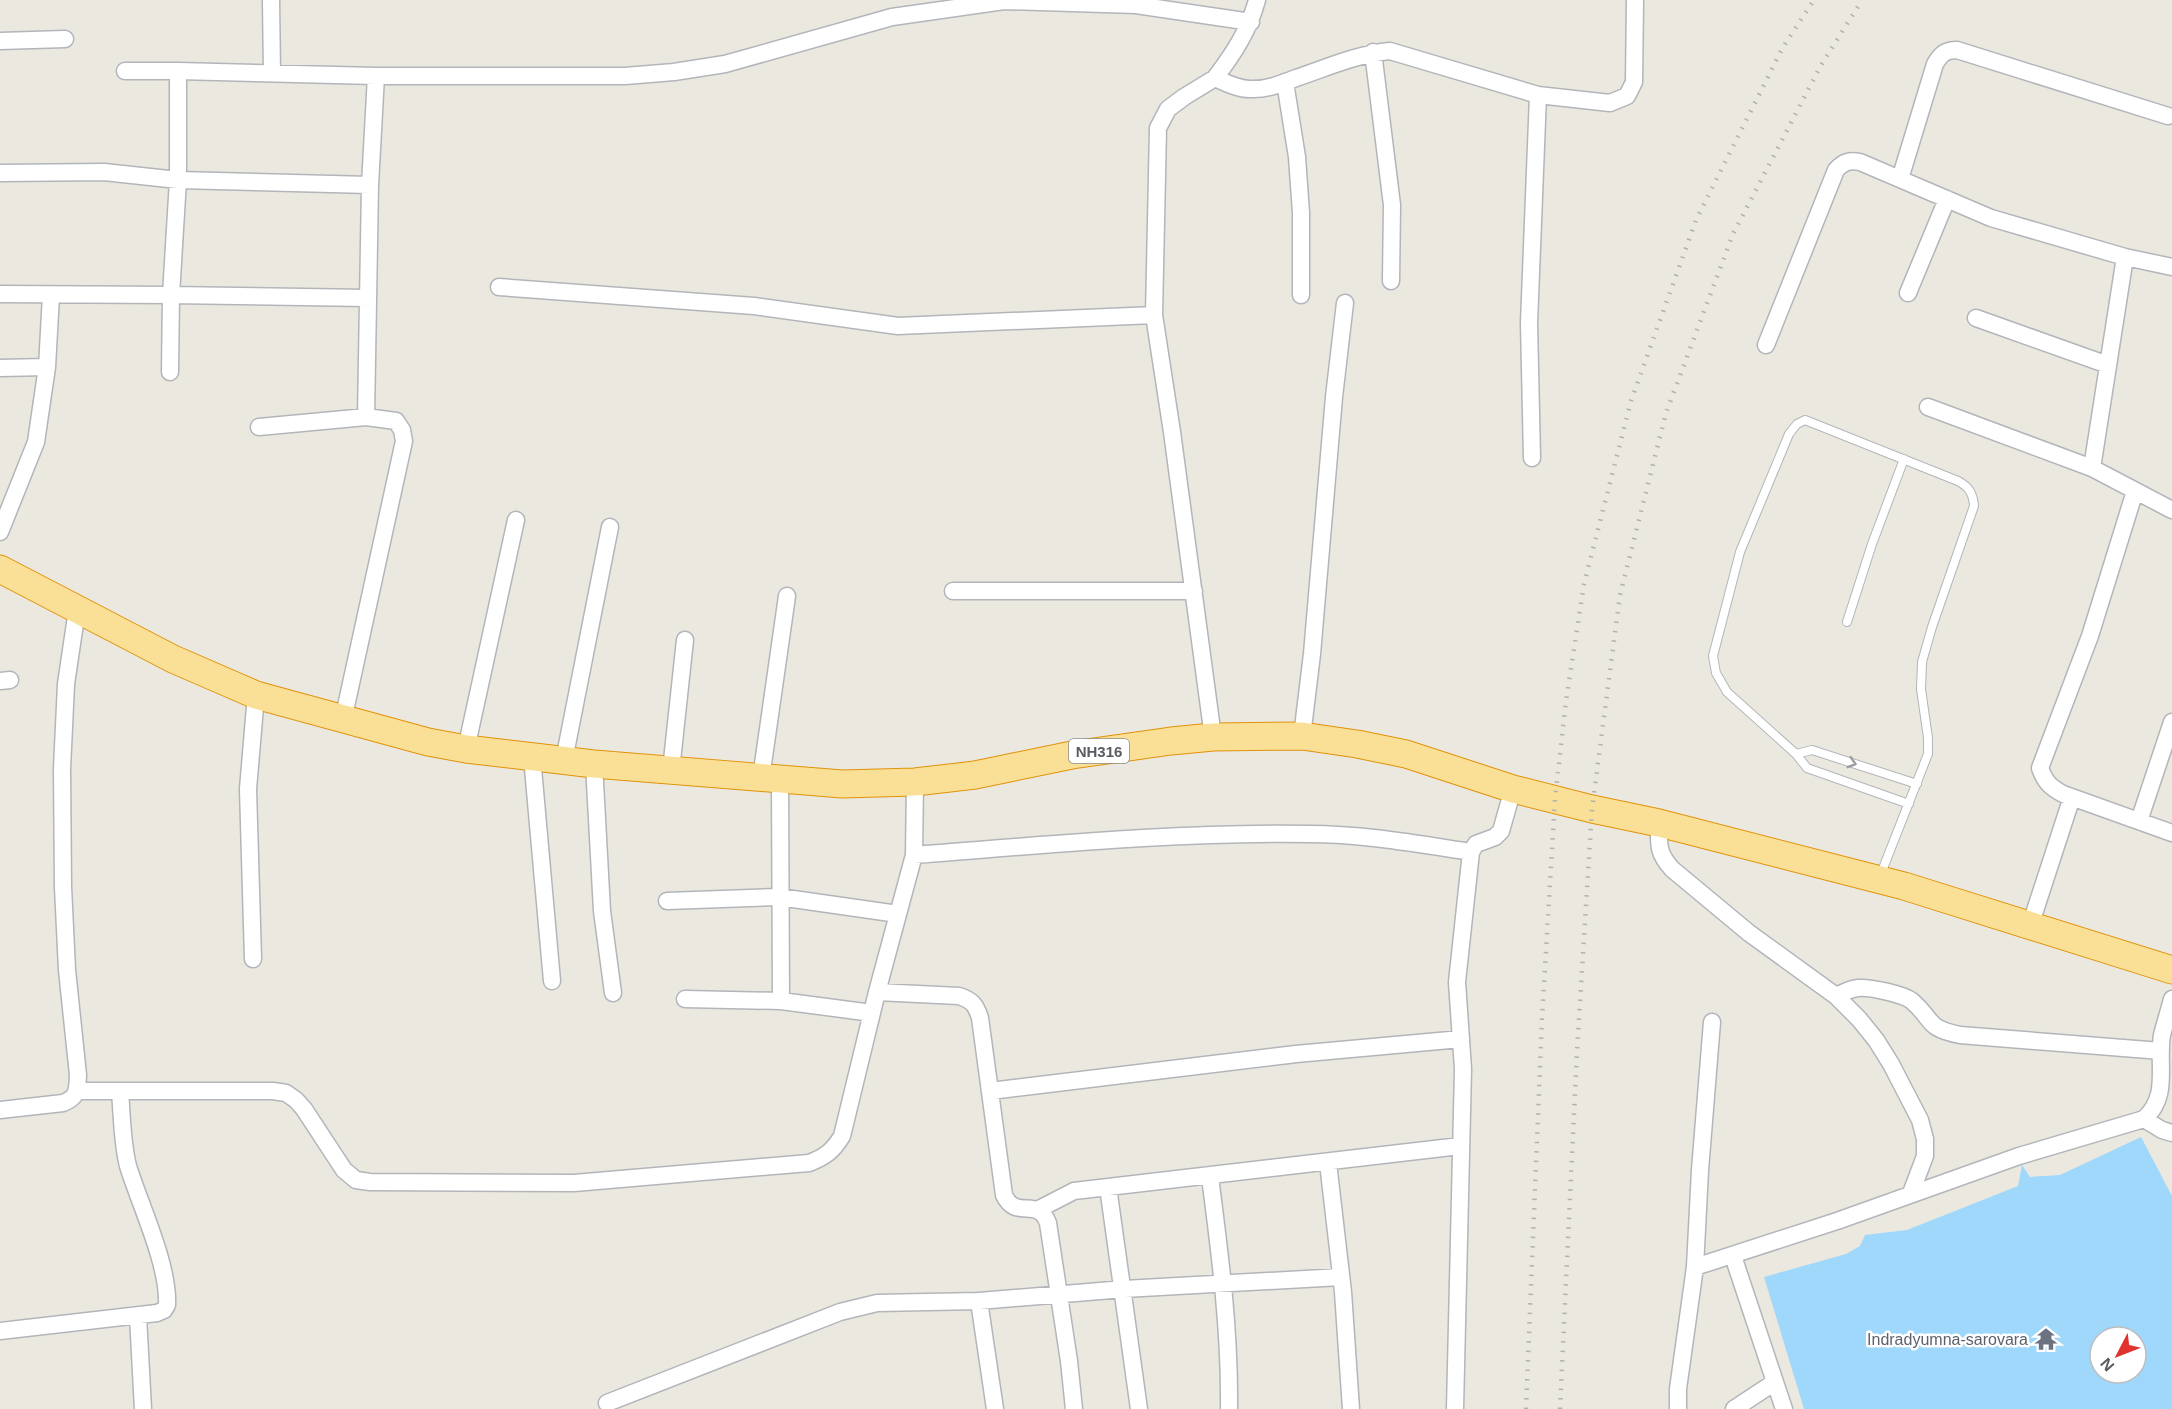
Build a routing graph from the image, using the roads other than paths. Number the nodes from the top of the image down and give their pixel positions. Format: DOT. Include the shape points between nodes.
graph roads {
  1 [pos="271,0"];
  2 [pos="1257,0"];
  3 [pos="1635,0"];
  4 [pos="1251,22"];
  5 [pos="65,39"];
  6 [pos="0,41"];
  7 [pos="1372,52"];
  8 [pos="125,71"];
  9 [pos="178,71"];
  10 [pos="272,73"];
  11 [pos="376,76"];
  12 [pos="1215,78"];
  13 [pos="1285,82"];
  14 [pos="1538,95"];
  15 [pos="2168,116"];
  16 [pos="0,173"];
  17 [pos="1900,179"];
  18 [pos="178,180"];
  19 [pos="370,185"];
  20 [pos="1947,199"];
  21 [pos="2125,256"];
  22 [pos="2172,267"];
  23 [pos="1391,280"];
  24 [pos="499,287"];
  25 [pos="1908,293"];
  26 [pos="0,294"];
  27 [pos="51,295"];
  28 [pos="171,295"];
  29 [pos="1301,295"];
  30 [pos="368,298"];
  31 [pos="1345,303"];
  32 [pos="1154,315"];
  33 [pos="1976,318"];
  34 [pos="1766,345"];
  35 [pos="2108,365"];
  36 [pos="47,367"];
  37 [pos="0,368"];
  38 [pos="170,372"];
  39 [pos="1928,407"];
  40 [pos="366,417"];
  41 [pos="259,427"];
  42 [pos="1532,458"];
  43 [pos="1904,459"];
  44 [pos="2092,468"];
  45 [pos="2135,490"];
  46 [pos="2172,510"];
  47 [pos="516,520"];
  48 [pos="610,527"];
  49 [pos="0,532"];
  50 [pos="0,569"];
  51 [pos="953,591"];
  52 [pos="1194,591"];
  53 [pos="788,596"];
  54 [pos="76,610"];
  55 [pos="1848,622"];
  56 [pos="685,640"];
  57 [pos="256,695"];
  58 [pos="343,720"];
  59 [pos="2171,727"];
  60 [pos="1302,736"];
  61 [pos="1214,737"];
  62 [pos="466,749"];
  63 [pos="1796,754"];
  64 [pos="532,758"];
  65 [pos="564,760"];
  66 [pos="594,764"];
  67 [pos="670,770"];
  68 [pos="770,779"];
  69 [pos="915,782"];
  70 [pos="1917,784"];
  71 [pos="1513,789"];
  72 [pos="2072,796"];
  73 [pos="1909,804"];
  74 [pos="2139,821"];
  75 [pos="1659,823"];
  76 [pos="2172,833"];
  77 [pos="1471,852"];
  78 [pos="914,855"];
  79 [pos="1878,880"];
  80 [pos="779,897"];
  81 [pos="667,901"];
  82 [pos="898,914"];
  83 [pos="2030,926"];
  84 [pos="253,958"];
  85 [pos="2172,970"];
  86 [pos="552,981"];
  87 [pos="877,992"];
  88 [pos="613,993"];
  89 [pos="1836,996"];
  90 [pos="685,999"];
  91 [pos="2172,999"];
  92 [pos="780,1001"];
  93 [pos="872,1013"];
  94 [pos="1712,1022"];
  95 [pos="1461,1039"];
  96 [pos="2161,1050"];
  97 [pos="77,1091"];
  98 [pos="120,1091"];
  99 [pos="990,1091"];
  100 [pos="0,1110"];
  101 [pos="2144,1119"];
  102 [pos="2172,1133"];
  103 [pos="1460,1146"];
  104 [pos="1328,1163"];
  105 [pos="1210,1177"];
  106 [pos="1108,1187"];
  107 [pos="1911,1193"];
  108 [pos="1039,1209"];
  109 [pos="1733,1256"];
  110 [pos="1695,1267"];
  111 [pos="1341,1277"];
  112 [pos="1223,1283"];
  113 [pos="1124,1289"];
  114 [pos="1059,1294"];
  115 [pos="980,1301"];
  116 [pos="138,1316"];
  117 [pos="0,1331"];
  118 [pos="1774,1382"];
  119 [pos="607,1403"];
  120 [pos="143,1409"];
  121 [pos="995,1409"];
  122 [pos="1074,1409"];
  123 [pos="1139,1409"];
  124 [pos="1229,1409"];
  125 [pos="1351,1409"];
  126 [pos="1455,1409"];
  127 [pos="1678,1409"];
  128 [pos="1734,1409"];
  129 [pos="1784,1409"];
  1 -- 10 [label="street"];
  2 -- 4 [label="street"];
  3 -- 14 [label="street" via="1634,82 1628,96 1610,103"];
  4 -- 11 [label="street" via="1136,5 1004,1 892,17 725,64 674,72 625,76"];
  4 -- 12 [label="street"];
  5 -- 6 [label="street"];
  7 -- 13 [label="street"];
  7 -- 14 [label="street" via="1390,51"];
  7 -- 23 [label="street" via="1392,205"];
  8 -- 9 [label="street"];
  9 -- 10 [label="street"];
  9 -- 18 [label="street"];
  10 -- 11 [label="street"];
  11 -- 19 [label="street"];
  12 -- 13 [label="street" via="1250,89"];
  12 -- 32 [label="street" via="1168,109 1158,128"];
  13 -- 29 [label="street" via="1298,157"];
  14 -- 42 [label="street" via="1529,323"];
  15 -- 17 [label="street" via="1950,50 1941,54 1935,64"];
  16 -- 18 [label="street" via="104,172"];
  17 -- 20 [label="street"];
  17 -- 34 [label="street" via="1860,162 1850,161 1836,170"];
  18 -- 19 [label="street"];
  18 -- 28 [label="street"];
  19 -- 30 [label="street"];
  20 -- 21 [label="street" via="1991,218"];
  20 -- 25 [label="street"];
  21 -- 22 [label="street"];
  21 -- 35 [label="street"];
  24 -- 32 [label="street" via="754,306 898,326"];
  26 -- 27 [label="street"];
  27 -- 28 [label="street"];
  27 -- 36 [label="street"];
  28 -- 30 [label="street"];
  28 -- 38 [label="street"];
  30 -- 40 [label="street"];
  31 -- 60 [label="street"];
  32 -- 52 [label="street"];
  33 -- 35 [label="street"];
  35 -- 44 [label="street"];
  36 -- 37 [label="street"];
  36 -- 49 [label="street" via="36,442"];
  39 -- 44 [label="street"];
  40 -- 41 [label="street"];
  40 -- 58 [label="street" via="396,421 404,441"];
  43 -- 55 [label="lane"];
  43 -- 63 [label="lane" via="1815,423 1805,420 1797,424 1789,434 1740,552 1713,656 1716,673 1727,692"];
  43 -- 70 [label="lane" via="1967,486 1974,496 1922,662 1928,754"];
  44 -- 45 [label="street"];
  45 -- 46 [label="street"];
  45 -- 72 [label="street" via="2090,636 2040,768 2051,787"];
  47 -- 62 [label="street"];
  48 -- 65 [label="street"];
  50 -- 54 [label="highway, NH316"];
  51 -- 52 [label="street"];
  52 -- 61 [label="street"];
  53 -- 68 [label="street"];
  54 -- 57 [label="highway, NH316"];
  54 -- 97 [label="street" via="66,684 62,769 63,887"];
  56 -- 67 [label="street"];
  57 -- 58 [label="highway, NH316"];
  57 -- 84 [label="street" via="248,789"];
  58 -- 62 [label="highway, NH316"];
  59 -- 74 [label="street"];
  60 -- 61 [label="highway, NH316"];
  60 -- 71 [label="highway, NH316" via="1406,754"];
  61 -- 69 [label="highway, NH316" via="1105,750 975,775"];
  62 -- 64 [label="highway, NH316"];
  63 -- 70 [label="lane, one-way" via="1812,750"];
  63 -- 73 [label="lane" via="1807,768"];
  64 -- 65 [label="highway, NH316"];
  64 -- 86 [label="street"];
  65 -- 66 [label="highway, NH316"];
  66 -- 67 [label="highway, NH316"];
  66 -- 88 [label="street" via="602,911"];
  67 -- 68 [label="highway, NH316"];
  68 -- 69 [label="highway, NH316" via="842,784"];
  68 -- 80 [label="street"];
  69 -- 78 [label="street"];
  70 -- 73 [label="lane"];
  71 -- 75 [label="highway, NH316"];
  71 -- 77 [label="street" via="1501,831 1476,843"];
  72 -- 74 [label="street"];
  72 -- 83 [label="street"];
  73 -- 79 [label="lane"];
  74 -- 76 [label="street"];
  75 -- 79 [label="highway, NH316"];
  75 -- 89 [label="street" via="1659,849 1672,869 1749,933"];
  77 -- 78 [label="street" via="1310,834 1106,840"];
  77 -- 95 [label="street" via="1457,982"];
  78 -- 82 [label="street"];
  79 -- 83 [label="highway, NH316"];
  80 -- 81 [label="street"];
  80 -- 82 [label="street"];
  80 -- 92 [label="street"];
  82 -- 87 [label="street"];
  83 -- 85 [label="highway, NH316"];
  87 -- 93 [label="street"];
  87 -- 99 [label="street" via="969,999 980,1018"];
  89 -- 96 [label="street" via="1859,988 1900,995 1910,999 1936,1029 1960,1035"];
  89 -- 107 [label="street" via="1876,1040 1920,1120 1925,1156"];
  90 -- 92 [label="street"];
  91 -- 96 [label="street"];
  92 -- 93 [label="street"];
  93 -- 98 [label="street" via="842,1136 828,1154 809,1163 574,1183 370,1182 356,1180 344,1170 304,1109 286,1093"];
  94 -- 110 [label="street"];
  95 -- 99 [label="street" via="1296,1054"];
  95 -- 103 [label="street"];
  96 -- 101 [label="street" via="2158,1101"];
  97 -- 98 [label="street"];
  97 -- 100 [label="street" via="63,1103"];
  98 -- 116 [label="street" via="124,1147 168,1297 164,1310"];
  99 -- 108 [label="street" via="1004,1195 1014,1208"];
  101 -- 102 [label="street"];
  101 -- 107 [label="street"];
  103 -- 104 [label="street"];
  103 -- 126 [label="street"];
  104 -- 105 [label="street"];
  104 -- 111 [label="street"];
  105 -- 106 [label="street"];
  105 -- 112 [label="street"];
  106 -- 108 [label="street" via="1074,1191"];
  106 -- 113 [label="street"];
  107 -- 109 [label="street"];
  108 -- 114 [label="street" via="1048,1223"];
  109 -- 110 [label="street"];
  109 -- 118 [label="street"];
  110 -- 127 [label="street"];
  111 -- 112 [label="street"];
  111 -- 125 [label="street"];
  112 -- 113 [label="street"];
  112 -- 124 [label="street"];
  113 -- 114 [label="street"];
  113 -- 123 [label="street"];
  114 -- 115 [label="street"];
  114 -- 122 [label="street"];
  115 -- 119 [label="street" via="861,1306"];
  115 -- 121 [label="street"];
  116 -- 117 [label="street"];
  116 -- 120 [label="street"];
  118 -- 128 [label="street"];
  118 -- 129 [label="street"];
}
